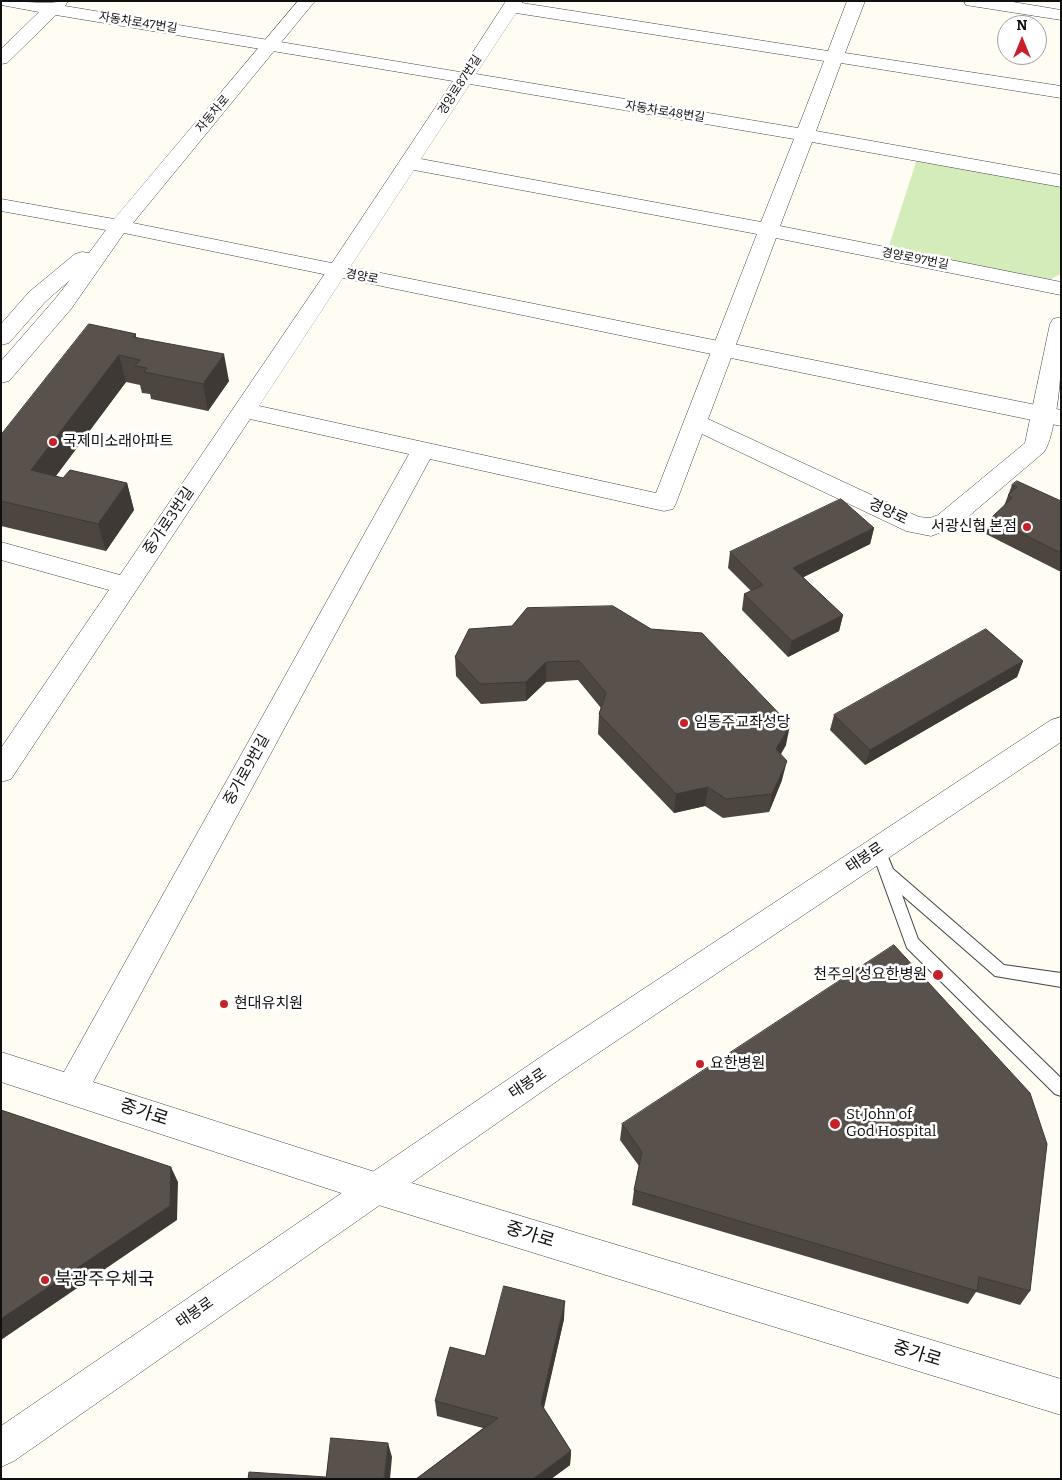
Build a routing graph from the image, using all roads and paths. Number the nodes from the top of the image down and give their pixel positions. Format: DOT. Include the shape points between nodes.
graph roads {
  1 [pos="6,1"];
  2 [pos="307,1"];
  3 [pos="856,1"];
  4 [pos="972,1"];
  5 [pos="514,4"];
  6 [pos="57,5"];
  7 [pos="1061,15"];
  8 [pos="270,45"];
  9 [pos="834,56"];
  10 [pos="1,59"];
  11 [pos="465,78"];
  12 [pos="1061,92"];
  13 [pos="805,135"];
  14 [pos="409,163"];
  15 [pos="1061,180"];
  16 [pos="1,205"];
  17 [pos="119,226"];
  18 [pos="768,230"];
  19 [pos="337,272"];
  20 [pos="1061,289"];
  21 [pos="1061,324"];
  22 [pos="1,338"];
  23 [pos="723,349"];
  24 [pos="1,376"];
  25 [pos="244,410"];
  26 [pos="1052,416"];
  27 [pos="695,422"];
  28 [pos="423,450"];
  29 [pos="1,551"];
  30 [pos="124,585"];
  31 [pos="1061,728"];
  32 [pos="1,770"];
  33 [pos="882,861"];
  34 [pos="1061,980"];
  35 [pos="1,1067"];
  36 [pos="1061,1089"];
  37 [pos="71,1090"];
  38 [pos="375,1188"];
  39 [pos="1061,1397"];
  40 [pos="1,1448"];
  1 -- 6 [label="street, 자동차로47번길"];
  2 -- 8 [label="street, 자동차로"];
  3 -- 9 [label="street"];
  4 -- 7 [label="street"];
  5 -- 9 [label="street, 경양로87번길" via="661,31"];
  5 -- 11 [label="street, 경양로87번길"];
  6 -- 8 [label="street, 자동차로47번길"];
  6 -- 10 [label="street"];
  8 -- 11 [label="street, 자동차로48번길"];
  8 -- 17 [label="street, 자동차로"];
  9 -- 12 [label="street"];
  9 -- 13 [label="street"];
  11 -- 13 [label="street, 자동차로48번길"];
  11 -- 14 [label="street, 경양로87번길"];
  13 -- 15 [label="street, 자동차로48번길"];
  13 -- 18 [label="street"];
  14 -- 18 [label="street, 경양로97번길"];
  14 -- 19 [label="street, 경양로87번길"];
  16 -- 17 [label="street, 경양로"];
  17 -- 19 [label="street, 경양로"];
  17 -- 22 [label="street, 자동차로" via="37,297"];
  17 -- 24 [label="street, 자동차로" via="63,304"];
  18 -- 20 [label="street, 경양로97번길"];
  18 -- 23 [label="street"];
  19 -- 23 [label="street, 경양로"];
  19 -- 25 [label="street, 중가로3번길"];
  21 -- 26 [label="street"];
  23 -- 26 [label="street, 경양로"];
  23 -- 27 [label="street"];
  25 -- 28 [label="street"];
  25 -- 30 [label="street, 중가로3번길"];
  26 -- 27 [label="street, 경양로" via="1036,446 947,521 931,527 915,525"];
  27 -- 28 [label="street" via="664,503"];
  28 -- 37 [label="street, 중가로9번길"];
  29 -- 30 [label="street"];
  30 -- 32 [label="street, 중가로3번길"];
  31 -- 33 [label="street, 태봉로"];
  33 -- 34 [label="lane" via="1000,971"];
  33 -- 36 [label="lane" via="912,943"];
  33 -- 38 [label="street, 태봉로"];
  35 -- 37 [label="street, 중가로"];
  37 -- 38 [label="street, 중가로"];
  38 -- 39 [label="street, 중가로"];
  38 -- 40 [label="street, 태봉로"];
}
